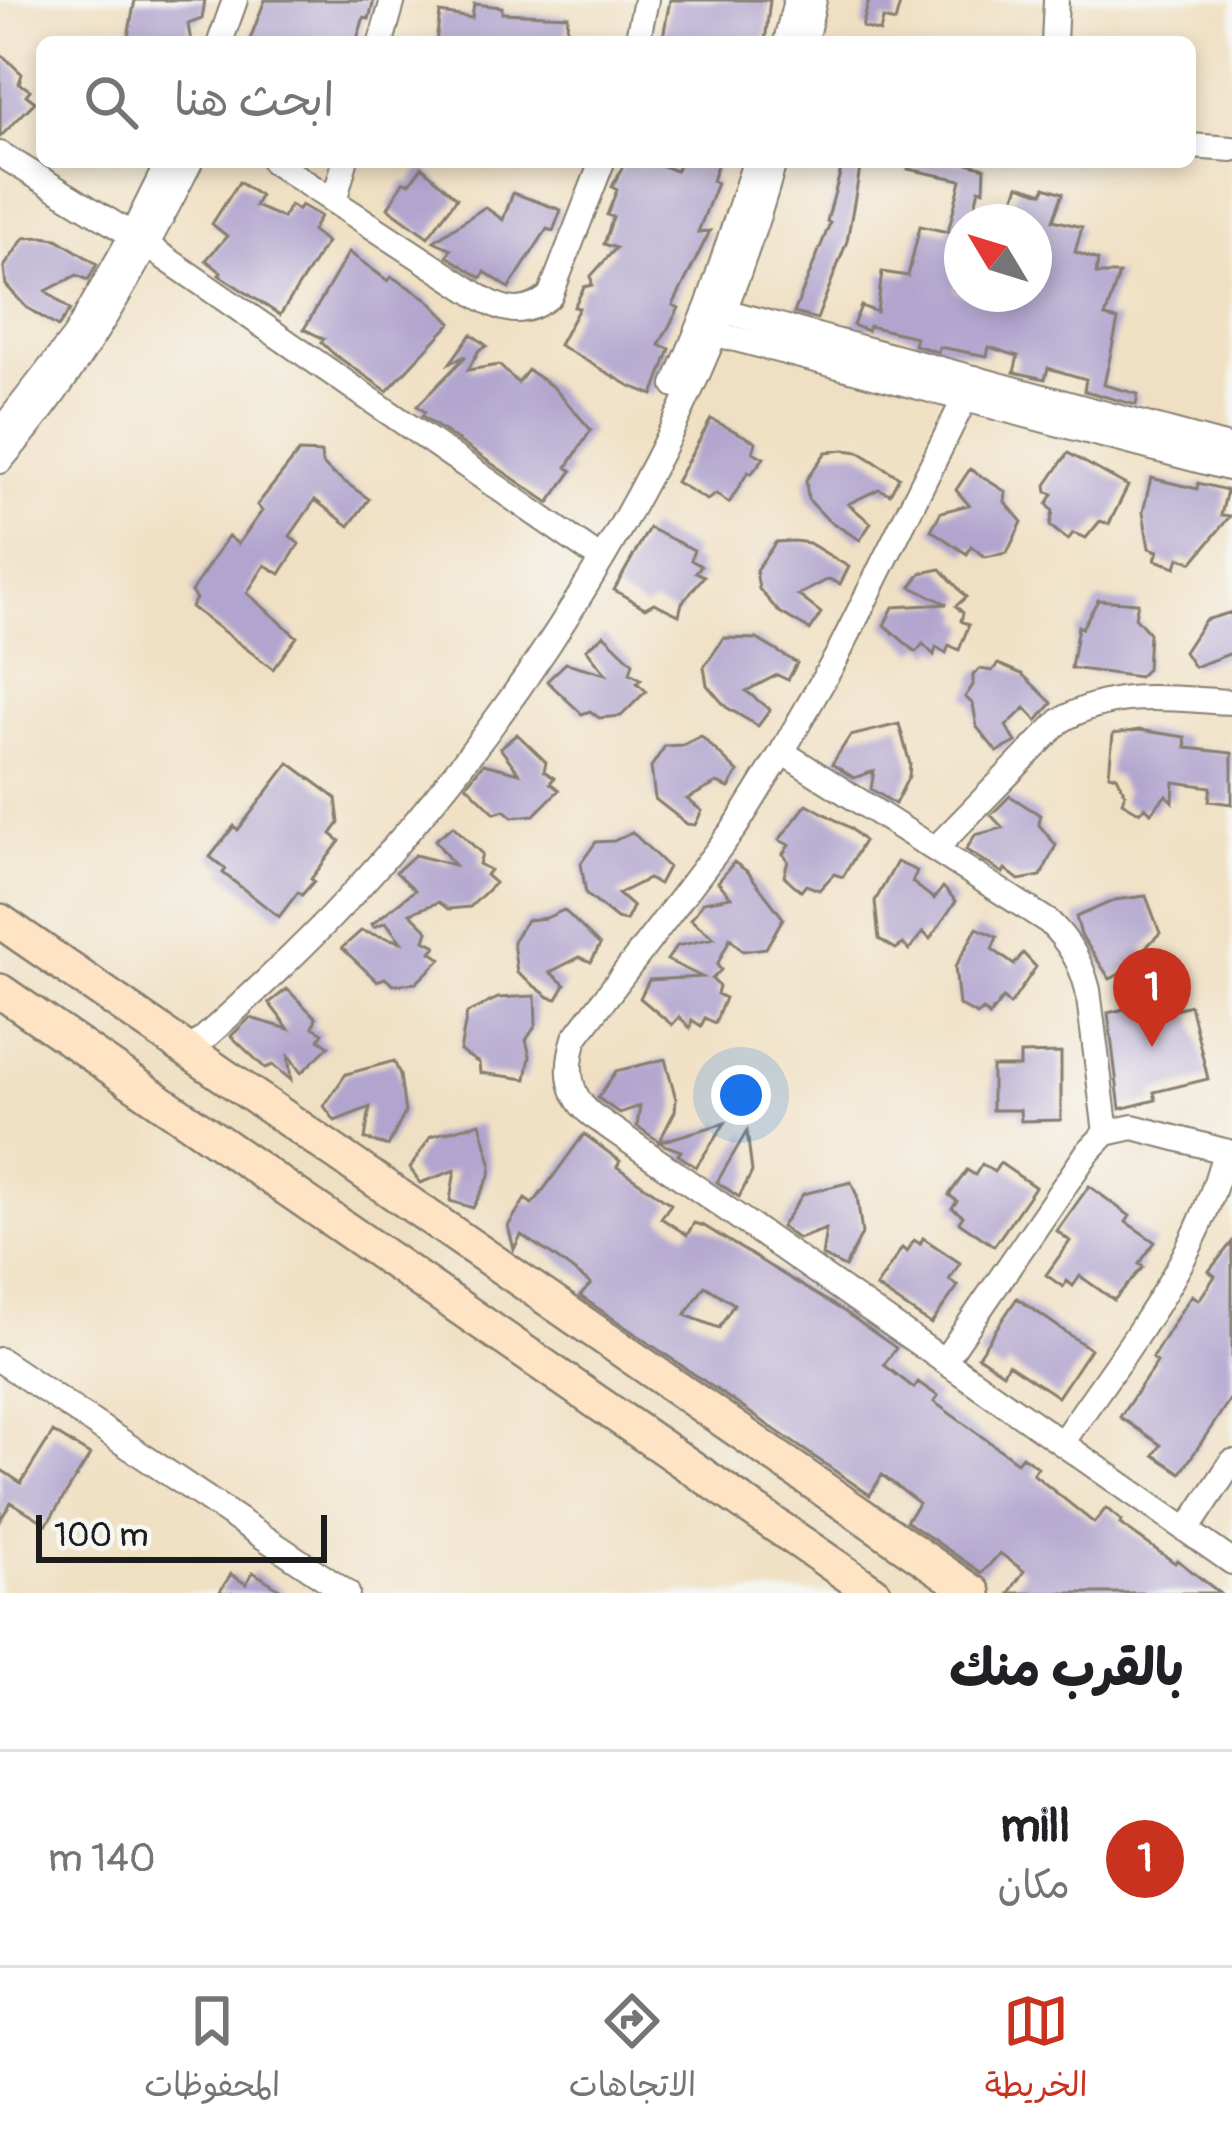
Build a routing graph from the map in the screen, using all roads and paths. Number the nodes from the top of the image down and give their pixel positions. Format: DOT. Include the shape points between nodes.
graph roads {
  1 [pos="235,0"];
  2 [pos="252,0"];
  3 [pos="393,0"];
  4 [pos="646,0"];
  5 [pos="796,0"];
  6 [pos="814,0"];
  7 [pos="1056,0"];
  8 [pos="222,36"];
  9 [pos="239,36"];
  10 [pos="383,36"];
  11 [pos="638,36"];
  12 [pos="787,36"];
  13 [pos="806,36"];
  14 [pos="1054,36"];
  15 [pos="1196,146"];
  16 [pos="1232,148"];
  17 [pos="0,154"];
  18 [pos="166,168"];
  19 [pos="186,168"];
  20 [pos="283,168"];
  21 [pos="344,168"];
  22 [pos="600,168"];
  23 [pos="753,168"];
  24 [pos="772,168"];
  25 [pos="334,201"];
  26 [pos="140,241"];
  27 [pos="712,320"];
  28 [pos="969,389"];
  29 [pos="0,432"];
  30 [pos="1232,448"];
  31 [pos="0,461"];
  32 [pos="1232,469"];
  33 [pos="591,552"];
  34 [pos="1232,702"];
  35 [pos="782,752"];
  36 [pos="935,850"];
  37 [pos="0,921"];
  38 [pos="0,991"];
  39 [pos="183,1048"];
  40 [pos="1106,1133"];
  41 [pos="1229,1152"];
  42 [pos="0,1360"];
  43 [pos="944,1361"];
  44 [pos="1062,1443"];
  45 [pos="1232,1462"];
  46 [pos="1187,1530"];
  47 [pos="1232,1562"];
  48 [pos="347,1593"];
  49 [pos="874,1593"];
  50 [pos="974,1593"];
  1 -- 8 [label="street"];
  2 -- 9 [label="street"];
  3 -- 10 [label="street"];
  4 -- 11 [label="street"];
  5 -- 12 [label="street"];
  6 -- 13 [label="street"];
  7 -- 14 [label="street"];
  15 -- 16 [label="street"];
  17 -- 26 [label="street"];
  18 -- 26 [label="street"];
  19 -- 26 [label="street"];
  20 -- 25 [label="street"];
  21 -- 25 [label="street"];
  22 -- 25 [label="street" via="550,296 517,313"];
  23 -- 27 [label="street"];
  24 -- 27 [label="street"];
  26 -- 29 [label="street"];
  26 -- 31 [label="street" via="89,347"];
  26 -- 33 [label="street"];
  27 -- 28 [label="street"];
  27 -- 33 [label="street"];
  27 -- 39 [label="street" via="638,497 484,736 346,900"];
  28 -- 30 [label="street"];
  28 -- 32 [label="street"];
  28 -- 35 [label="street"];
  33 -- 39 [label="street" via="490,705 390,830"];
  34 -- 36 [label="street" via="1134,697 1082,707"];
  35 -- 36 [label="street"];
  35 -- 43 [label="street" via="736,826 575,1038 569,1080 592,1115"];
  36 -- 40 [label="street" via="1049,922 1075,952 1088,990"];
  37 -- 39 [label="street"];
  38 -- 49 [label="street"];
  39 -- 50 [label="street"];
  40 -- 41 [label="street" via="1133,1127"];
  40 -- 43 [label="street"];
  41 -- 44 [label="street" via="1187,1256"];
  42 -- 48 [label="street"];
  43 -- 44 [label="street"];
  44 -- 46 [label="street"];
  45 -- 46 [label="street"];
  46 -- 47 [label="street"];
}
